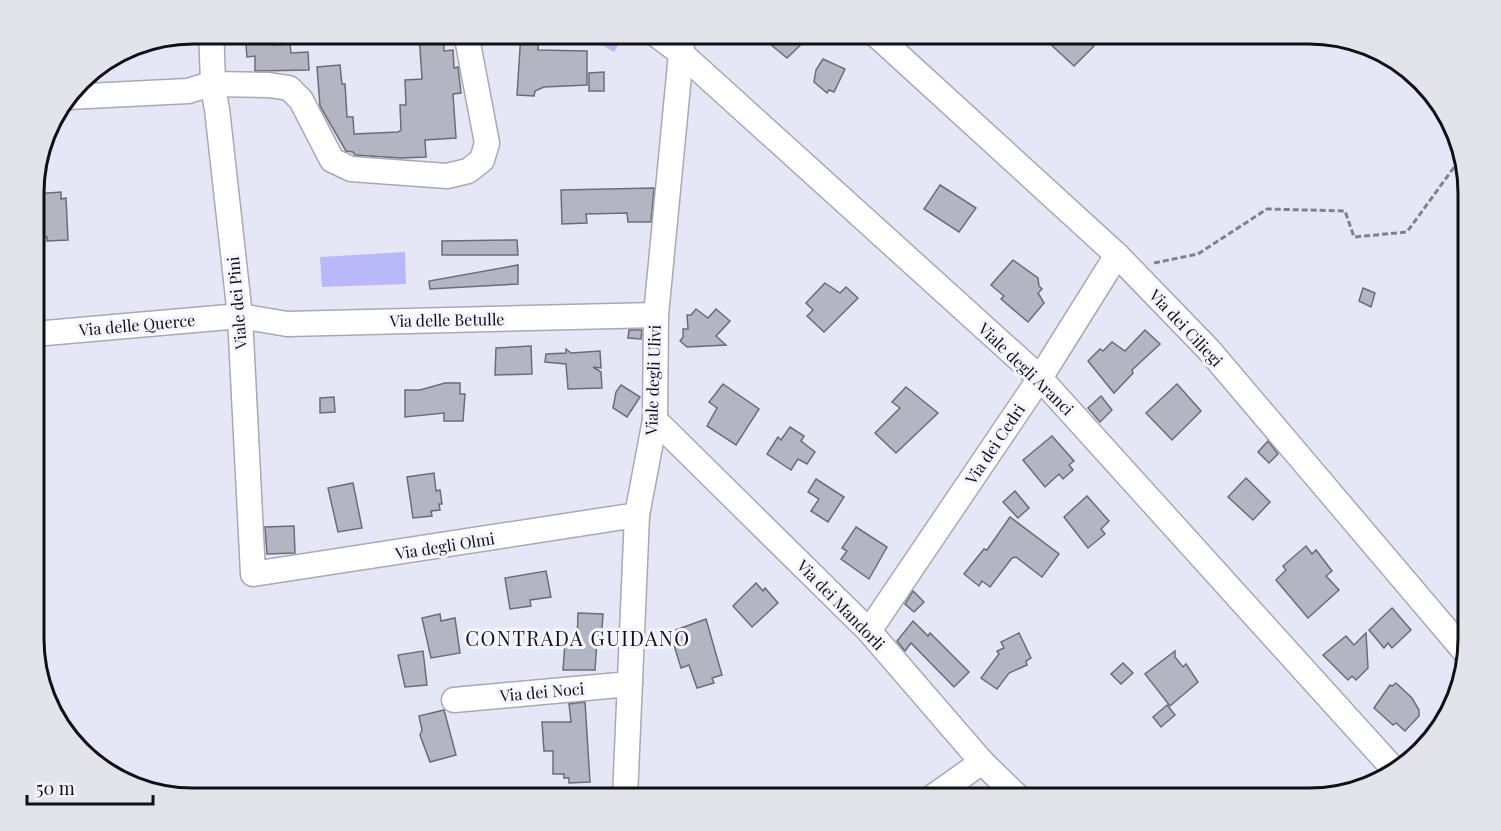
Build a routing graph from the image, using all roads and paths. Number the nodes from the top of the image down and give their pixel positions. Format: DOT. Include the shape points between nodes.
graph roads {
  1 [pos="212,44"];
  2 [pos="468,44"];
  3 [pos="682,44"];
  4 [pos="886,44"];
  5 [pos="211,84"];
  6 [pos="79,96"];
  7 [pos="1455,166"];
  8 [pos="1123,261"];
  9 [pos="656,315"];
  10 [pos="240,316"];
  11 [pos="44,333"];
  12 [pos="1040,378"];
  13 [pos="655,420"];
  14 [pos="636,515"];
  15 [pos="253,574"];
  16 [pos="869,631"];
  17 [pos="1457,644"];
  18 [pos="630,684"];
  19 [pos="454,700"];
  20 [pos="982,762"];
  21 [pos="1389,763"];
  22 [pos="946,787"];
  23 [pos="1008,787"];
  24 [pos="625,788"];
  1 -- 5 [label="street, Viale dei Pini"];
  2 -- 5 [label="street" via="487,143 482,160 468,171 447,176 351,169 332,160 301,100 289,88"];
  3 -- 9 [label="street, Viale degli Ulivi"];
  3 -- 12 [label="street, Viale degli Aranci"];
  4 -- 8 [label="street, Via dei Ciliegi"];
  5 -- 6 [label="street" via="188,91"];
  5 -- 10 [label="street, Viale dei Pini"];
  7 -- 8 [label="path" via="1407,232 1354,237 1345,211 1267,209 1198,254"];
  8 -- 12 [label="street, Via dei Cedri"];
  8 -- 17 [label="street, Via dei Ciliegi" via="1216,359"];
  9 -- 10 [label="street, Via delle Betulle" via="287,324"];
  9 -- 13 [label="street, Viale degli Ulivi"];
  10 -- 11 [label="street, Via delle Querce"];
  10 -- 15 [label="street, Viale dei Pini"];
  12 -- 16 [label="street, Via dei Cedri"];
  12 -- 21 [label="street, Viale degli Aranci"];
  13 -- 14 [label="street, Viale degli Ulivi"];
  13 -- 16 [label="street, Via dei Mandorli"];
  14 -- 15 [label="street, Via degli Olmi"];
  14 -- 18 [label="street, Viale degli Ulivi"];
  16 -- 20 [label="street, Via dei Mandorli"];
  18 -- 19 [label="street, Via dei Noci"];
  18 -- 24 [label="street, Viale degli Ulivi"];
  20 -- 22 [label="street"];
  20 -- 23 [label="street, Via dei Mandorli"];
}
